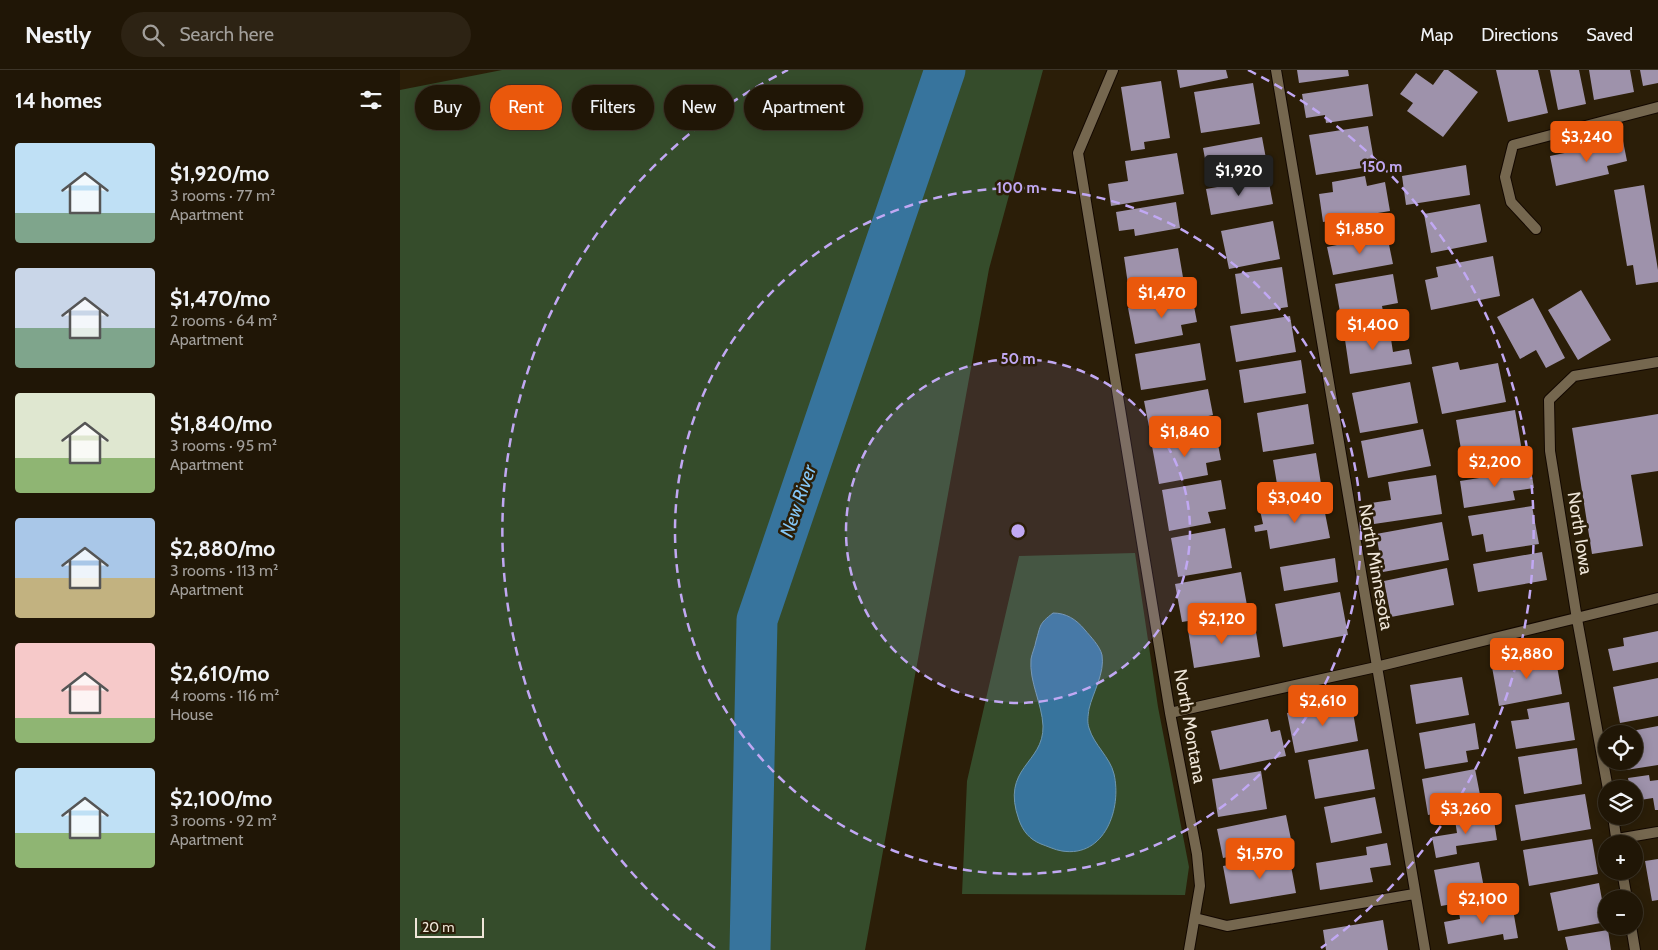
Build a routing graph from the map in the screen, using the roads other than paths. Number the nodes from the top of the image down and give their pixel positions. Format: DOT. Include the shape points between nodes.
graph roads {
  1 [pos="1113,70"];
  2 [pos="1276,70"];
  3 [pos="1658,107"];
  4 [pos="1536,229"];
  5 [pos="1658,362"];
  6 [pos="1658,598"];
  7 [pos="1577,619"];
  8 [pos="1376,667"];
  9 [pos="1170,713"];
  10 [pos="1606,780"];
  11 [pos="1658,832"];
  12 [pos="1643,835"];
  13 [pos="1414,894"];
  14 [pos="1195,918"];
  15 [pos="1632,935"];
  16 [pos="1189,950"];
  17 [pos="1425,950"];
  18 [pos="1635,950"];
  1 -- 9 [label="lane, North Montana" via="1078,153"];
  2 -- 8 [label="lane, North Minnesota"];
  3 -- 4 [label="lane" via="1513,145 1505,177 1511,202"];
  5 -- 7 [label="lane, North Iowa" via="1574,376 1549,400 1550,451"];
  6 -- 7 [label="lane"];
  7 -- 8 [label="lane"];
  7 -- 10 [label="lane, North Iowa"];
  8 -- 9 [label="lane"];
  8 -- 13 [label="lane, North Minnesota"];
  9 -- 14 [label="lane, North Montana" via="1197,854 1200,886"];
  11 -- 12 [label="lane"];
  13 -- 14 [label="lane" via="1227,926"];
  13 -- 17 [label="lane, North Minnesota"];
  14 -- 16 [label="lane, North Montana"];
  15 -- 18 [label="lane"];
}
